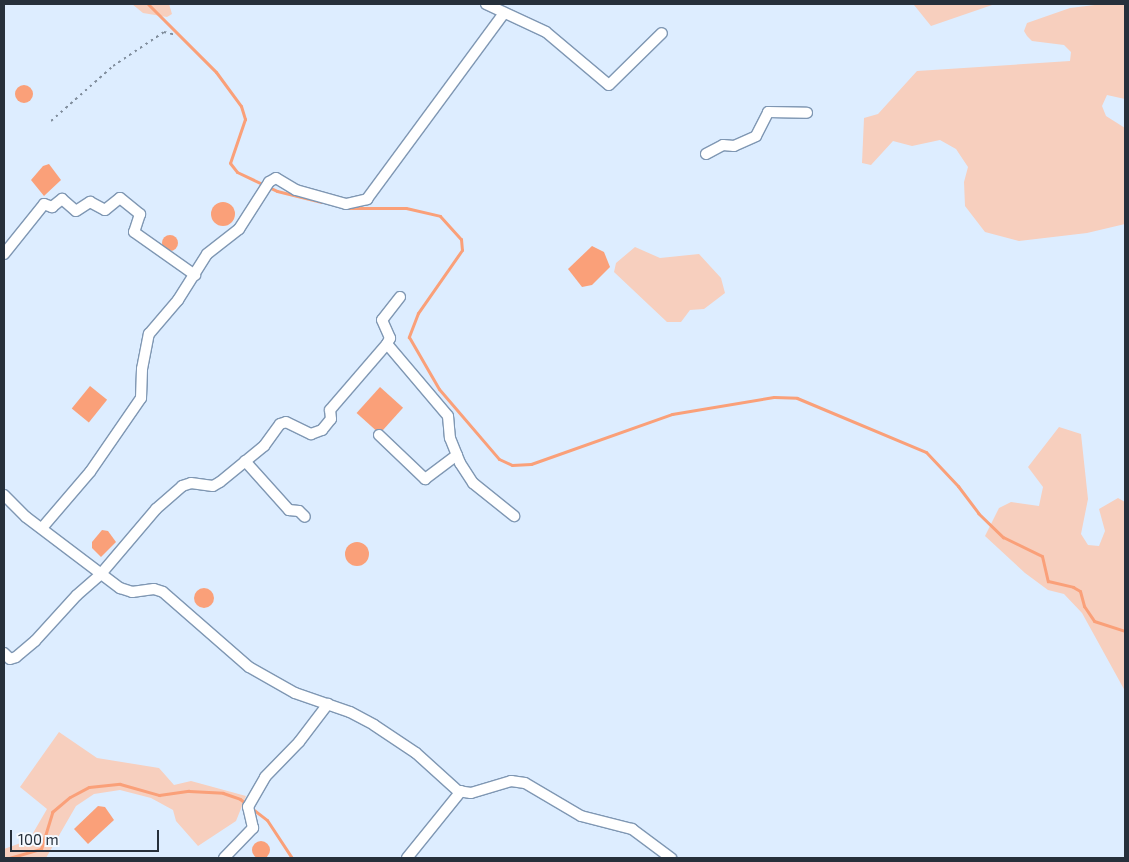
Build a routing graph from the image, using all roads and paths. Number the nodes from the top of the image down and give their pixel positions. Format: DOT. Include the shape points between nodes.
graph roads {
  1 [pos="486,4"];
  2 [pos="504,13"];
  3 [pos="662,32"];
  4 [pos="176,35"];
  5 [pos="806,113"];
  6 [pos="51,121"];
  7 [pos="706,154"];
  8 [pos="4,254"];
  9 [pos="195,275"];
  10 [pos="400,298"];
  11 [pos="387,344"];
  12 [pos="379,435"];
  13 [pos="457,455"];
  14 [pos="245,461"];
  15 [pos="4,495"];
  16 [pos="514,516"];
  17 [pos="305,517"];
  18 [pos="42,528"];
  19 [pos="100,575"];
  20 [pos="4,653"];
  21 [pos="328,704"];
  22 [pos="460,792"];
  23 [pos="232,850"];
  24 [pos="224,858"];
  25 [pos="240,858"];
  26 [pos="407,858"];
  27 [pos="671,858"];
  1 -- 2 [label="street"];
  2 -- 3 [label="street" via="546,32 608,85"];
  2 -- 9 [label="street" via="368,199 346,204 296,190 276,178 261,193 239,229 214,248"];
  4 -- 6 [label="path" via="164,32 114,66"];
  5 -- 7 [label="street" via="768,112 756,136 734,146 723,145"];
  8 -- 9 [label="street" via="44,204 52,207 62,199 76,211 90,202 104,210 120,198 140,214 134,232"];
  9 -- 18 [label="street" via="146,340 141,398 90,472"];
  10 -- 11 [label="street" via="382,320 390,338"];
  11 -- 13 [label="street" via="448,416 450,438"];
  11 -- 14 [label="street" via="330,410 331,419 322,430 311,434 286,422 280,424 264,446"];
  12 -- 13 [label="street" via="425,479"];
  13 -- 16 [label="street" via="473,483"];
  14 -- 17 [label="street" via="288,510 299,511"];
  14 -- 19 [label="street" via="213,486 191,483 173,493"];
  15 -- 18 [label="street"];
  18 -- 19 [label="street"];
  19 -- 20 [label="street" via="16,657 10,659"];
  19 -- 21 [label="street" via="126,590 154,589 163,592 249,667 295,693"];
  21 -- 22 [label="street" via="362,718 406,745"];
  21 -- 23 [label="street" via="299,742 265,777 250,804 253,828"];
  22 -- 26 [label="street"];
  22 -- 27 [label="street" via="478,791 504,782 525,783 581,816 632,829"];
  23 -- 24 [label="street"];
  23 -- 25 [label="street"];
}
